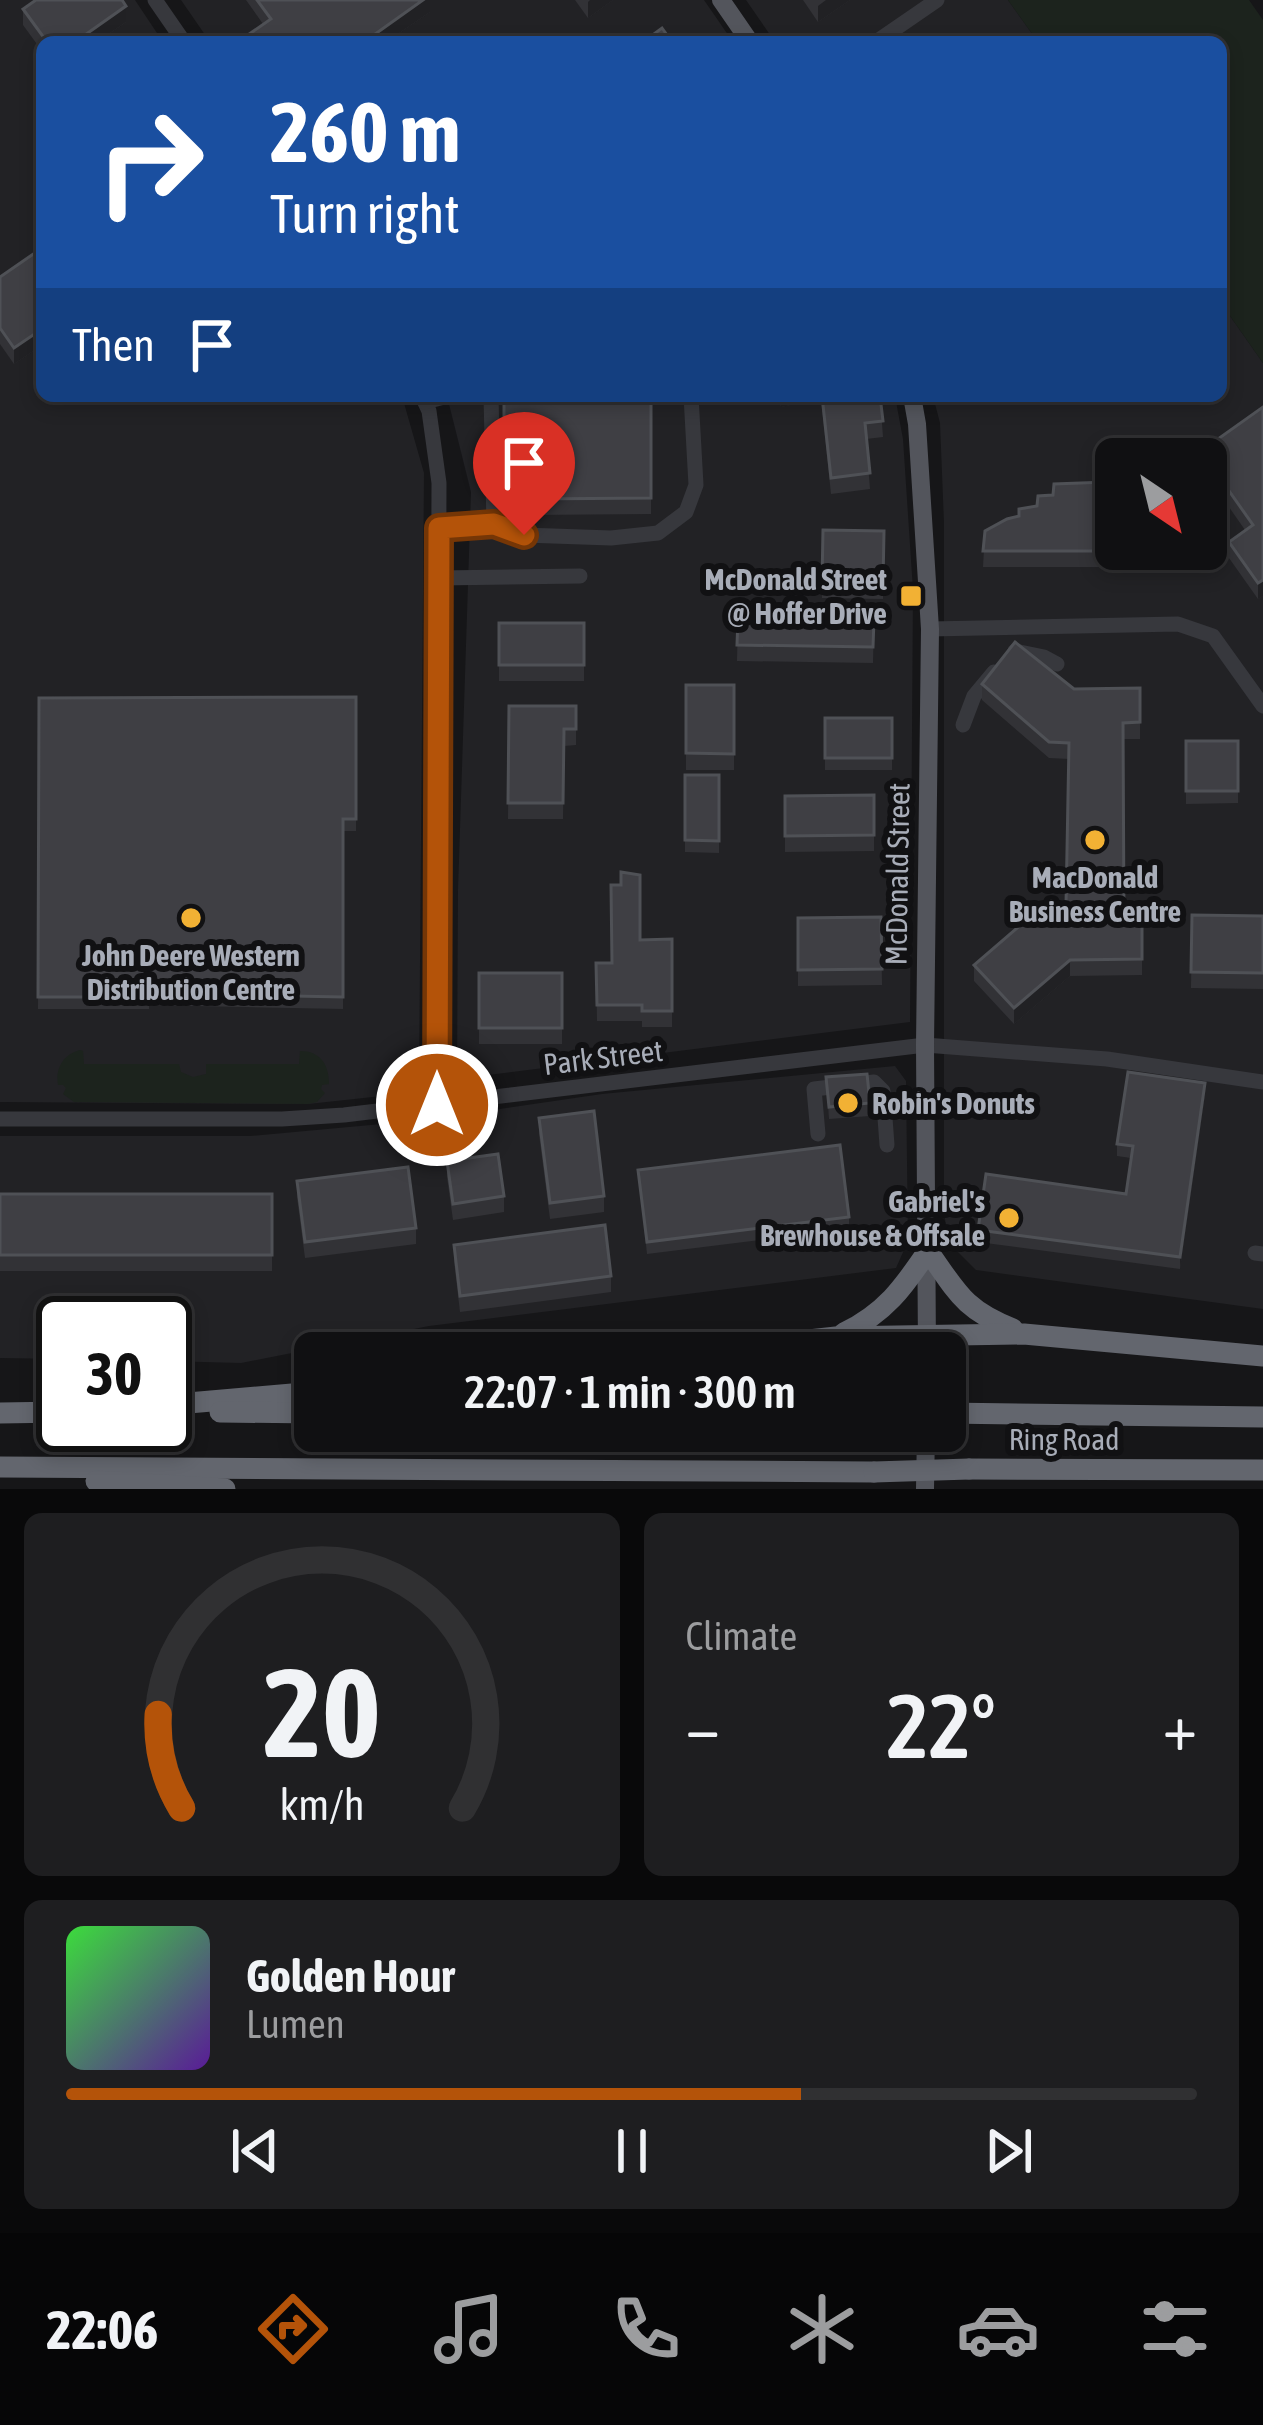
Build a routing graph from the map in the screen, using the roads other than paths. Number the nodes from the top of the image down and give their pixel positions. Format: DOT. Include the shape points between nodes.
graph roads {
  1 [pos="155,0"];
  2 [pos="721,0"];
  3 [pos="937,0"];
  4 [pos="180,36"];
  5 [pos="746,36"];
  6 [pos="885,36"];
  7 [pos="425,402"];
  8 [pos="491,402"];
  9 [pos="691,402"];
  10 [pos="913,402"];
  11 [pos="494,524"];
  12 [pos="439,528"];
  13 [pos="580,576"];
  14 [pos="439,578"];
  15 [pos="930,629"];
  16 [pos="1057,664"];
  17 [pos="1263,706"];
  18 [pos="963,724"];
  19 [pos="925,1045"];
  20 [pos="1263,1082"];
  21 [pos="437,1105"];
  22 [pos="0,1119"];
  23 [pos="818,1134"];
  24 [pos="886,1144"];
  25 [pos="928,1251"];
  26 [pos="845,1332"];
  27 [pos="927,1332"];
  28 [pos="1024,1334"];
  29 [pos="966,1340"];
  30 [pos="1263,1356"];
  31 [pos="294,1394"];
  32 [pos="192,1405"];
  33 [pos="192,1409"];
  34 [pos="294,1411"];
  35 [pos="36,1412"];
  36 [pos="0,1413"];
  37 [pos="966,1413"];
  38 [pos="1263,1417"];
  39 [pos="926,1452"];
  40 [pos="1263,1470"];
  41 [pos="0,1471"];
  42 [pos="225,1489"];
  43 [pos="925,1489"];
  1 -- 4 [label="street"];
  2 -- 5 [label="main road"];
  3 -- 6 [label="street"];
  7 -- 12 [label="street" via="436,445"];
  8 -- 11 [label="street"];
  9 -- 11 [label="street" via="696,485 686,512 658,533 524,535"];
  10 -- 15 [label="main road, McDonald Street"];
  11 -- 12 [label="street"];
  12 -- 14 [label="street"];
  13 -- 14 [label="street"];
  14 -- 21 [label="street"];
  15 -- 17 [label="street" via="1178,624 1213,636"];
  15 -- 19 [label="main road, McDonald Street"];
  16 -- 18 [label="street" via="1013,651 974,696"];
  19 -- 20 [label="street, Park Street"];
  19 -- 21 [label="street, Park Street"];
  19 -- 25 [label="main road, McDonald Street"];
  21 -- 22 [label="street, Park Street" via="282,1119"];
  23 -- 24 [label="street" via="814,1089 874,1082 883,1091"];
  25 -- 26 [label="highway" via="887,1305"];
  25 -- 27 [label="main road, McDonald Street"];
  25 -- 28 [label="highway" via="968,1306"];
  28 -- 29 [label="highway"];
  28 -- 30 [label="highway"];
  31 -- 32 [label="highway"];
  33 -- 34 [label="highway"];
  35 -- 36 [label="highway"];
  37 -- 38 [label="highway, Ring Road"];
  39 -- 43 [label="main road"];
  40 -- 41 [label="highway, Ring Road, bridge"];
  41 -- 42 [label="highway"];
}
